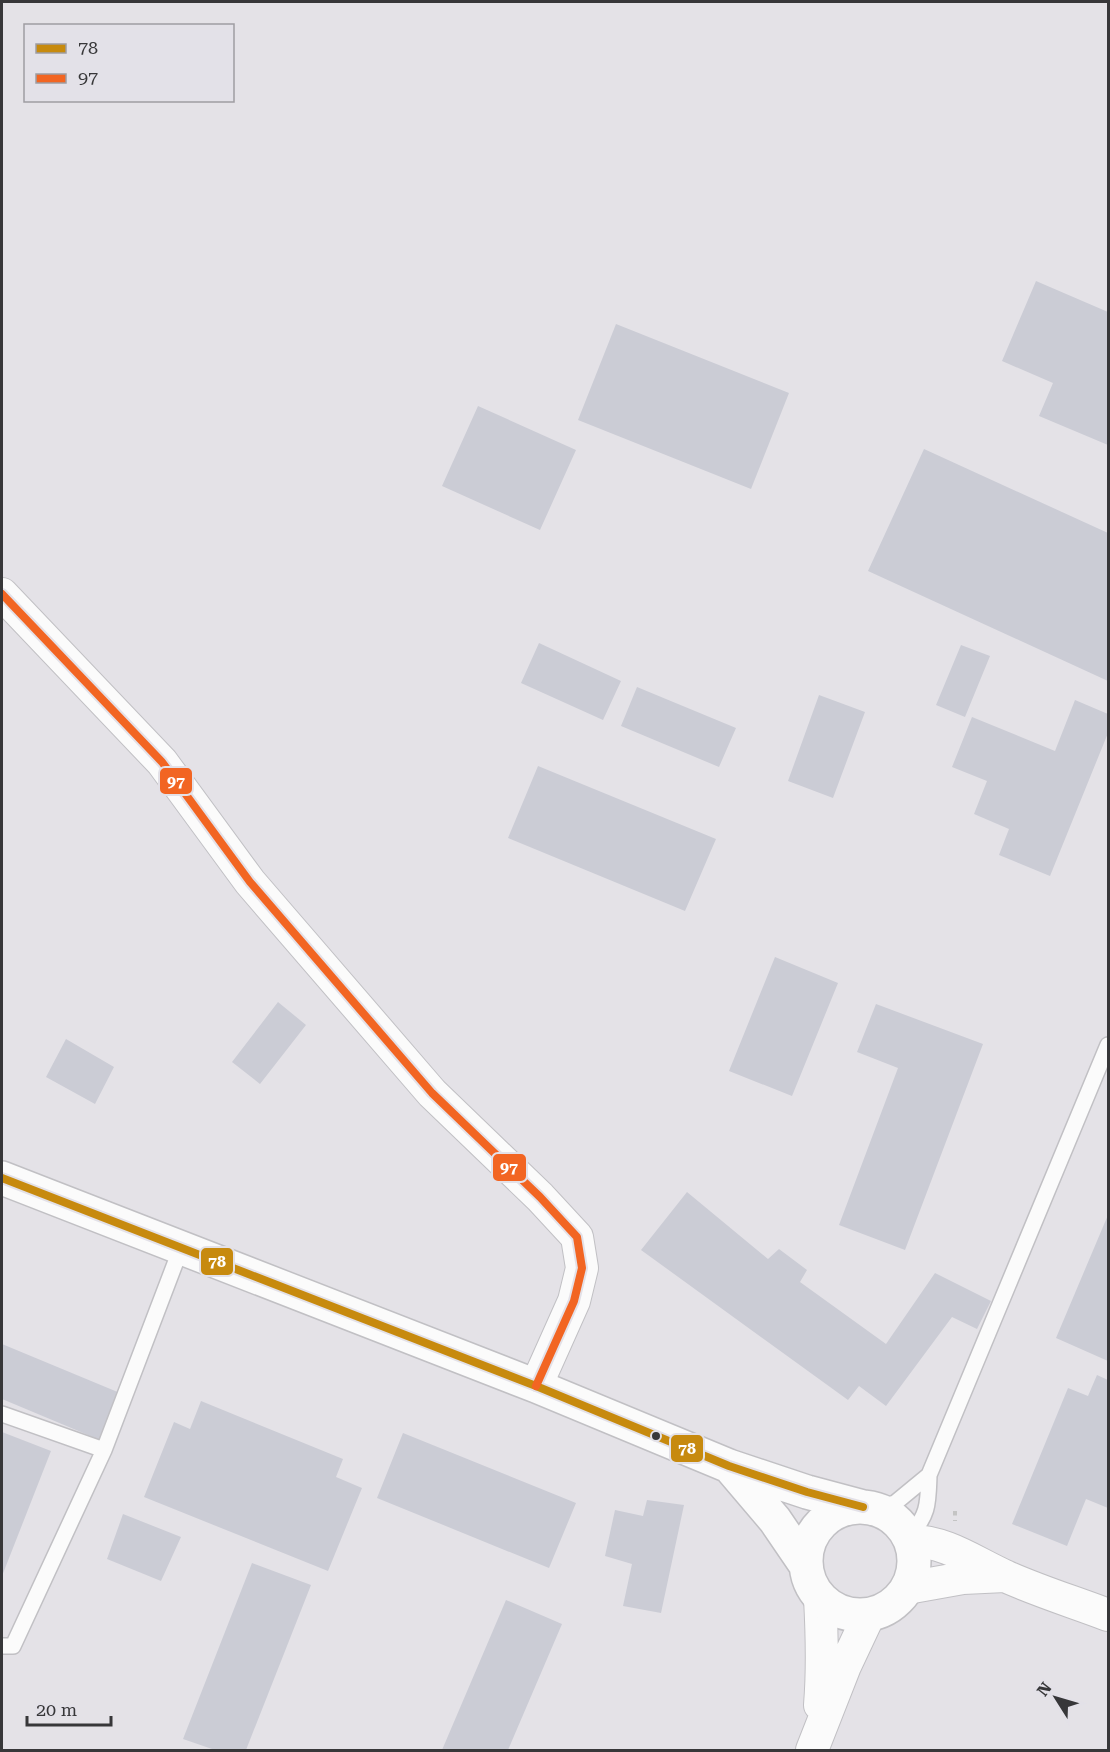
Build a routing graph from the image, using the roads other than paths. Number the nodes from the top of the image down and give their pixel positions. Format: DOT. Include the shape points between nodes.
graph roads {
  1 [pos="2,594"];
  2 [pos="1108,1045"];
  3 [pos="2,1178"];
  4 [pos="181,1248"];
  5 [pos="536,1386"];
  6 [pos="2,1414"];
  7 [pos="104,1450"];
  8 [pos="729,1466"];
  9 [pos="929,1475"];
  10 [pos="870,1508"];
  11 [pos="910,1538"];
  12 [pos="805,1564"];
  13 [pos="1006,1576"];
  14 [pos="908,1588"];
  15 [pos="820,1598"];
  16 [pos="869,1615"];
  17 [pos="1108,1615"];
  18 [pos="2,1646"];
  19 [pos="814,1746"];
  1 -- 5 [label="street" via="162,762 250,882 432,1093 578,1237 582,1268 574,1301"];
  2 -- 9 [label="lane"];
  3 -- 4 [label="street"];
  4 -- 5 [label="street"];
  4 -- 7 [label="lane"];
  5 -- 8 [label="street"];
  6 -- 7 [label="lane"];
  7 -- 18 [label="lane" via="13,1646"];
  8 -- 10 [label="street"];
  8 -- 12 [label="street" via="775,1520"];
  9 -- 10 [label="lane" via="895,1503"];
  9 -- 11 [label="lane" via="926,1513"];
  10 -- 11 [label="street" via="895,1520"];
  10 -- 12 [label="street" via="850,1507 826,1519 811,1539"];
  11 -- 13 [label="street" via="943,1545"];
  11 -- 14 [label="street" via="915,1556"];
  12 -- 15 [label="street"];
  13 -- 14 [label="street" via="963,1578"];
  13 -- 17 [label="street"];
  14 -- 16 [label="street" via="898,1601"];
  15 -- 16 [label="street" via="842,1613"];
  15 -- 19 [label="street" via="822,1681"];
  16 -- 19 [label="street" via="844,1666"];
}
